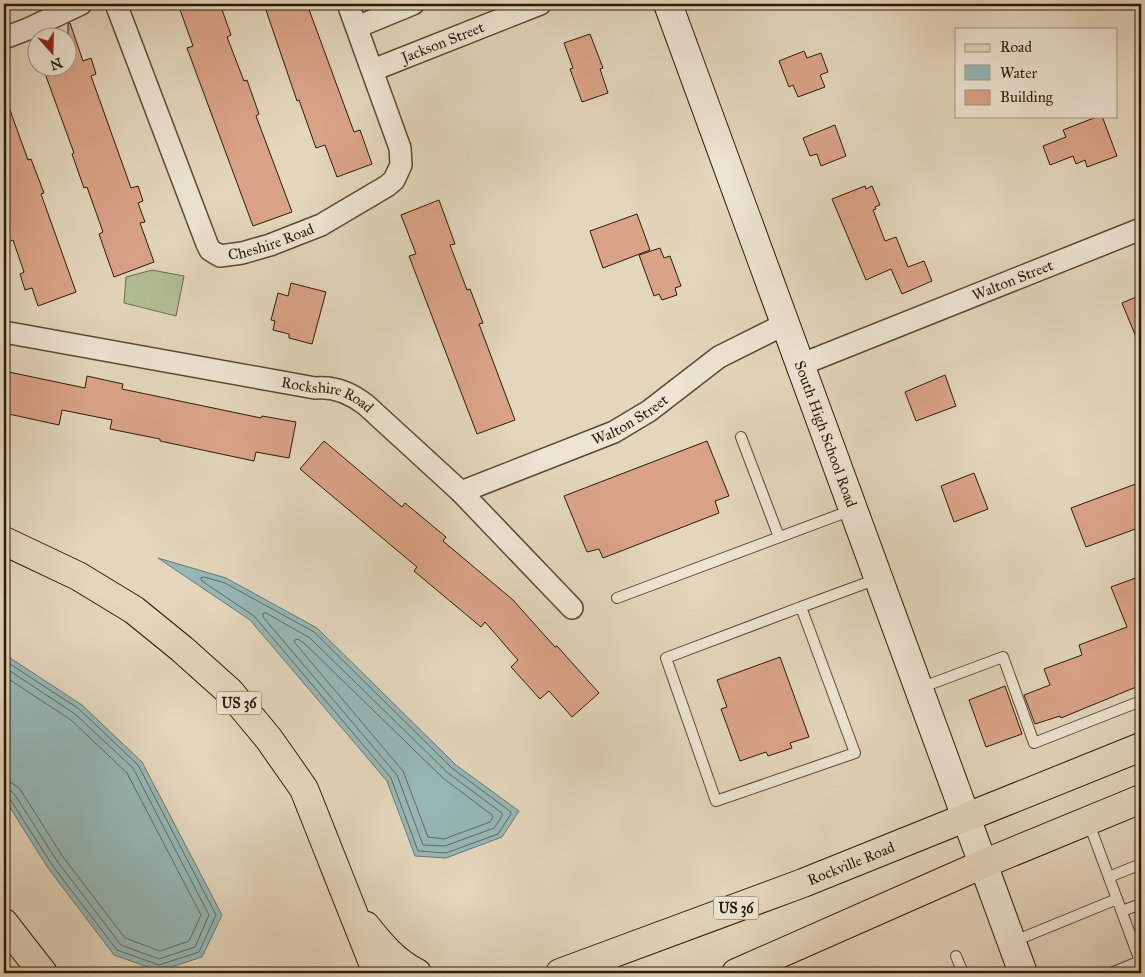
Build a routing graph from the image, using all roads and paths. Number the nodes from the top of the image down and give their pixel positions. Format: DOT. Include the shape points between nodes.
graph roads {
  1 [pos="81,4"];
  2 [pos="116,4"];
  3 [pos="348,4"];
  4 [pos="413,4"];
  5 [pos="540,4"];
  6 [pos="668,4"];
  7 [pos="356,27"];
  8 [pos="4,38"];
  9 [pos="373,70"];
  10 [pos="1141,229"];
  11 [pos="785,324"];
  12 [pos="4,332"];
  13 [pos="800,364"];
  14 [pos="741,437"];
  15 [pos="461,492"];
  16 [pos="853,509"];
  17 [pos="779,537"];
  18 [pos="4,541"];
  19 [pos="878,578"];
  20 [pos="617,598"];
  21 [pos="801,607"];
  22 [pos="572,608"];
  23 [pos="918,689"];
  24 [pos="1141,700"];
  25 [pos="1141,748"];
  26 [pos="1141,799"];
  27 [pos="965,818"];
  28 [pos="1088,821"];
  29 [pos="983,864"];
  30 [pos="1141,864"];
  31 [pos="1109,876"];
  32 [pos="1117,899"];
  33 [pos="1141,904"];
  34 [pos="351,910"];
  35 [pos="1122,911"];
  36 [pos="4,923"];
  37 [pos="1011,942"];
  38 [pos="956,956"];
  39 [pos="1140,957"];
  40 [pos="43,973"];
  41 [pos="377,973"];
  42 [pos="417,973"];
  43 [pos="560,973"];
  44 [pos="736,973"];
  45 [pos="963,973"];
  46 [pos="1023,973"];
  47 [pos="1111,973"];
  1 -- 8 [label="street"];
  2 -- 9 [label="street, Cheshire Road" via="206,244 220,256 255,250 321,225 394,180 401,164 401,151"];
  3 -- 7 [label="street, Cheshire Road"];
  4 -- 7 [label="street"];
  5 -- 9 [label="street, Jackson Street"];
  6 -- 11 [label="street, South High School Road"];
  7 -- 9 [label="street, Cheshire Road"];
  10 -- 13 [label="street, Walton Street"];
  11 -- 13 [label="street, South High School Road"];
  11 -- 15 [label="street, Walton Street" via="719,357 649,411 614,432"];
  12 -- 15 [label="street, Rockshire Road" via="339,390 366,405"];
  13 -- 16 [label="street, South High School Road"];
  14 -- 17 [label="lane"];
  15 -- 22 [label="street, Rockshire Road"];
  16 -- 17 [label="lane"];
  16 -- 19 [label="street, South High School Road"];
  17 -- 20 [label="lane"];
  18 -- 34 [label="main road, US 36" via="78,576 134,610 230,692 304,789"];
  19 -- 21 [label="lane"];
  19 -- 23 [label="street, South High School Road"];
  21 -- 21 [label="lane" via="855,753 716,801 666,658"];
  23 -- 24 [label="lane" via="1003,658 1034,743"];
  23 -- 27 [label="street, South High School Road"];
  25 -- 27 [label="main road, Rockville Road / US 36"];
  26 -- 28 [label="main road"];
  27 -- 29 [label="street, South High School Road"];
  27 -- 43 [label="main road, Rockville Road / US 36" via="803,883"];
  28 -- 29 [label="main road"];
  28 -- 31 [label="lane"];
  29 -- 37 [label="street, South High School Road"];
  29 -- 44 [label="main road"];
  30 -- 31 [label="lane"];
  31 -- 32 [label="lane"];
  32 -- 35 [label="lane"];
  32 -- 37 [label="lane"];
  33 -- 35 [label="lane"];
  34 -- 41 [label="main road"];
  34 -- 42 [label="main road, US 36" via="392,957"];
  35 -- 39 [label="lane"];
  36 -- 40 [label="main road"];
  37 -- 46 [label="street, South High School Road"];
  38 -- 45 [label="lane"];
  39 -- 47 [label="lane"];
}
